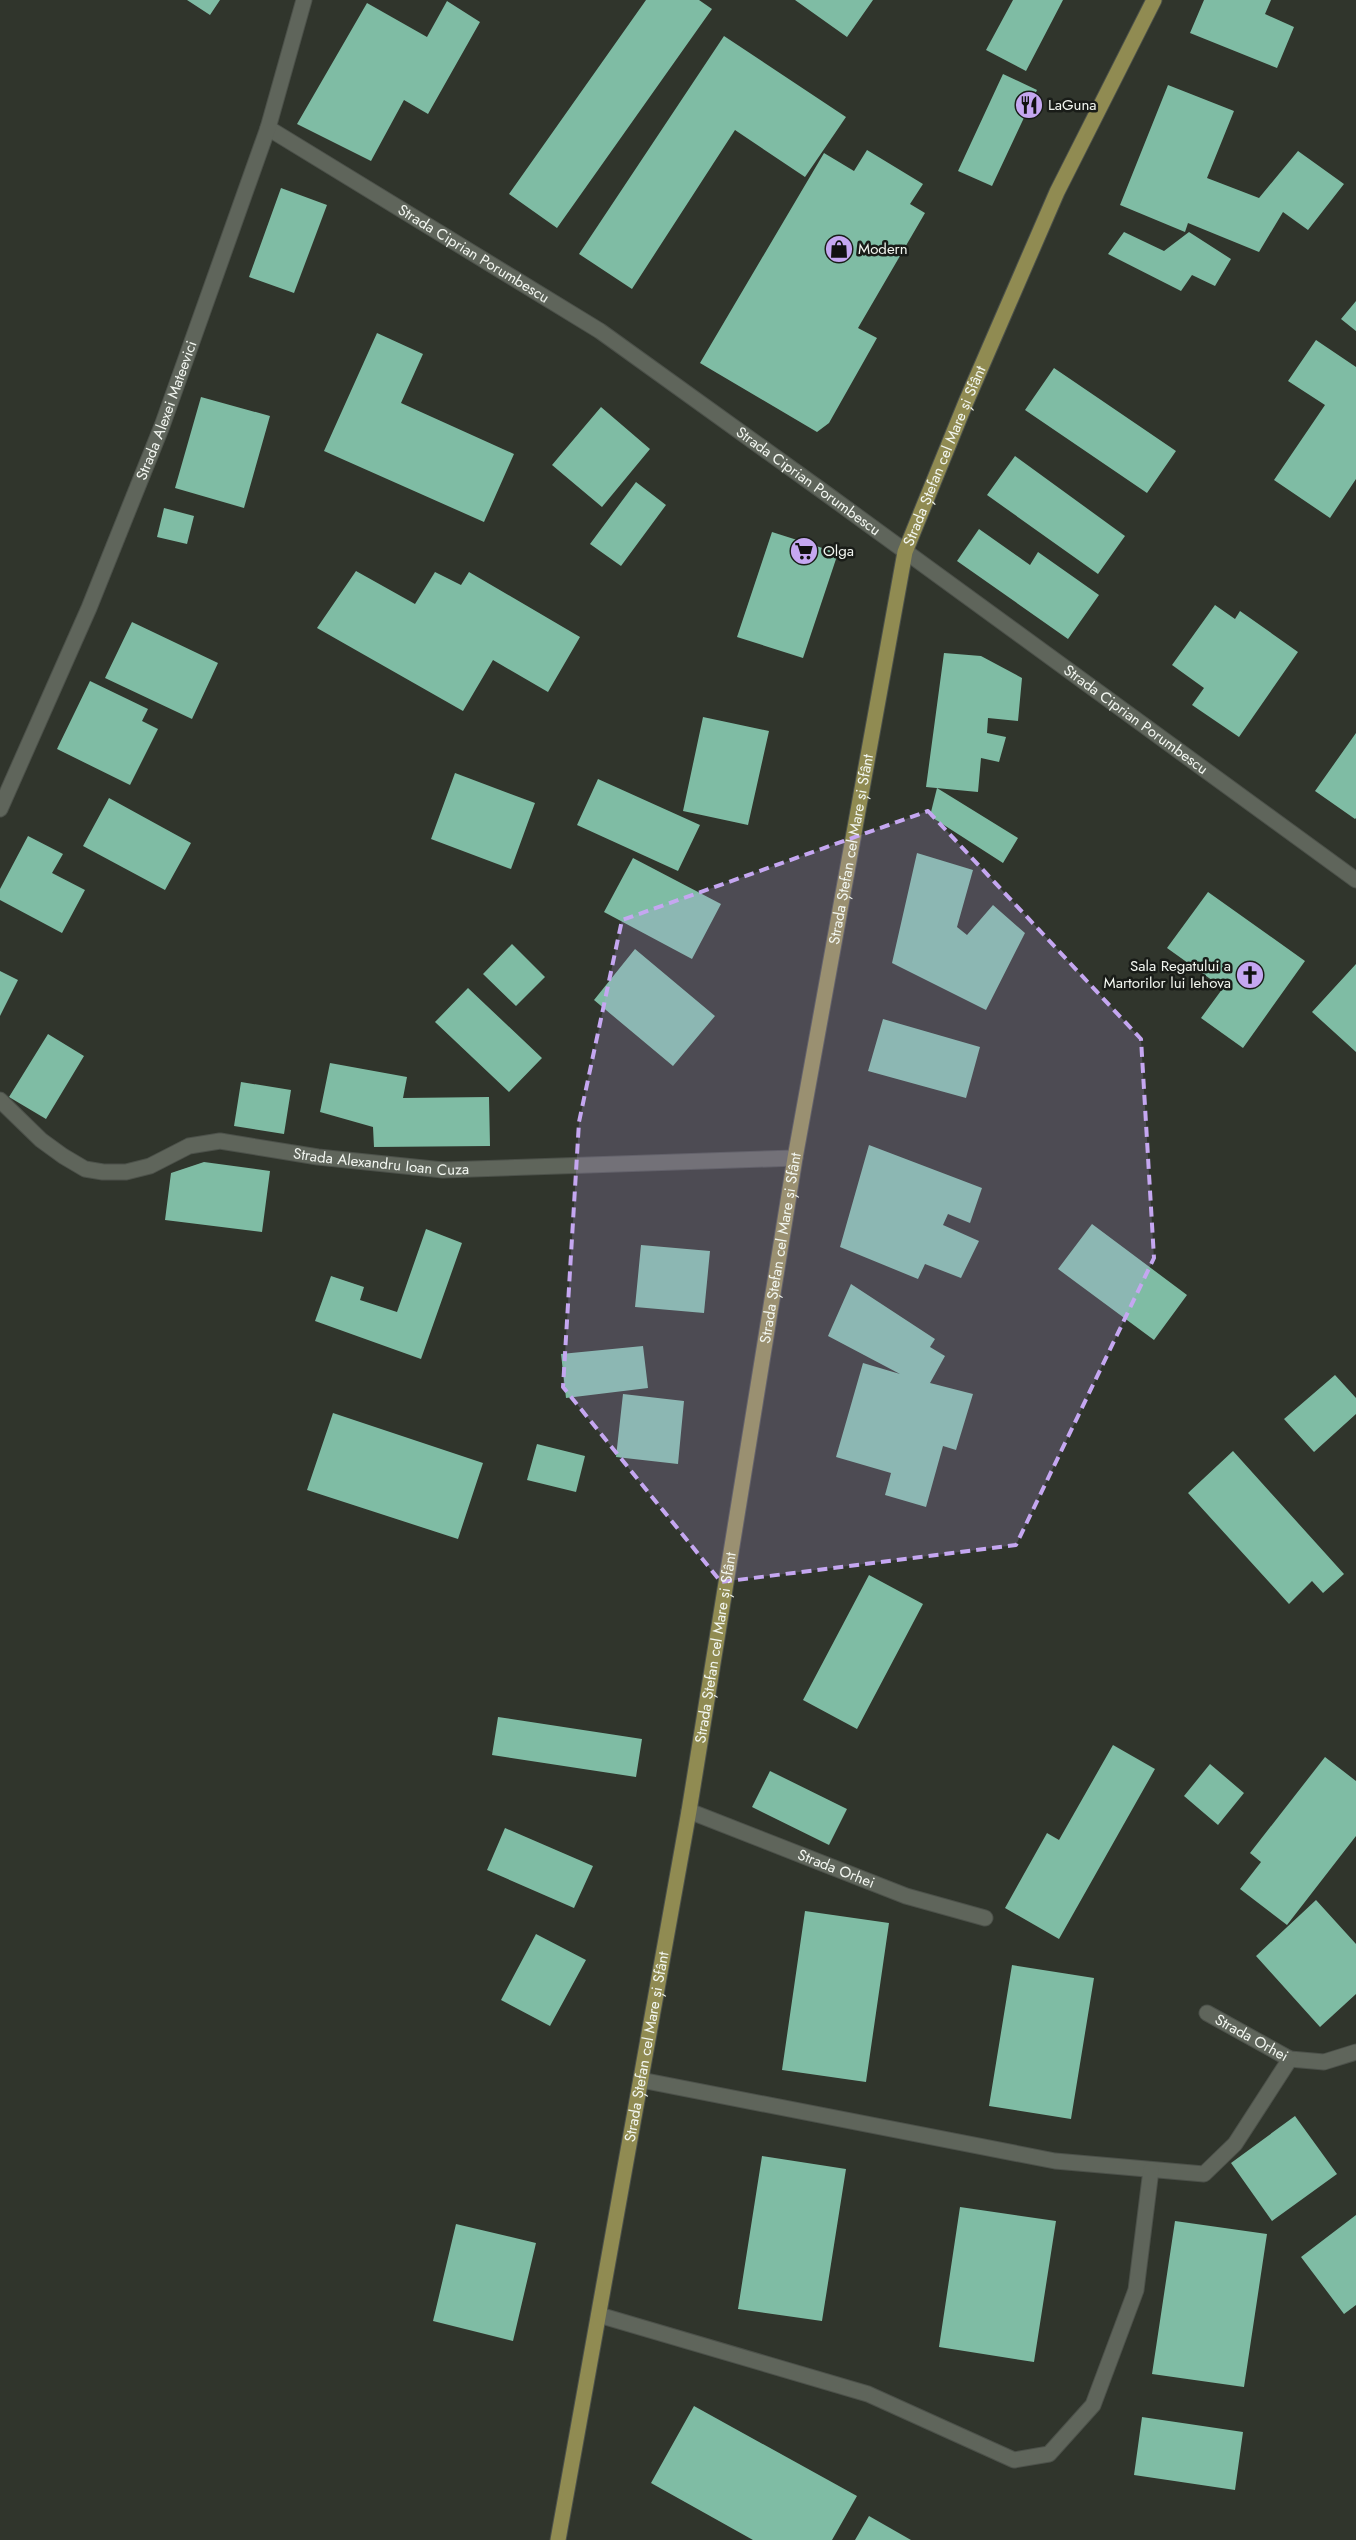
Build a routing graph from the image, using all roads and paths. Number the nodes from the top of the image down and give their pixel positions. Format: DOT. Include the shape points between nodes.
graph roads {
  1 [pos="304,0"];
  2 [pos="1154,0"];
  3 [pos="268,128"];
  4 [pos="905,552"];
  5 [pos="0,808"];
  6 [pos="1356,880"];
  7 [pos="0,1100"];
  8 [pos="795,1158"];
  9 [pos="689,1811"];
  10 [pos="985,1918"];
  11 [pos="1207,2013"];
  12 [pos="1356,2052"];
  13 [pos="1290,2059"];
  14 [pos="641,2080"];
  15 [pos="1152,2170"];
  16 [pos="598,2315"];
  17 [pos="558,2540"];
  1 -- 3 [label="street, Strada Alexei Mateevici"];
  2 -- 4 [label="main road, Strada Ștefan cel Mare și Sfânt" via="1057,192"];
  3 -- 4 [label="street, Strada Ciprian Porumbescu" via="600,331"];
  3 -- 5 [label="street, Strada Alexei Mateevici" via="162,426 89,608"];
  4 -- 6 [label="street, Strada Ciprian Porumbescu"];
  4 -- 8 [label="main road, Strada Ștefan cel Mare și Sfânt"];
  7 -- 8 [label="street, Strada Alexandru Ioan Cuza" via="41,1140 63,1156 86,1168 103,1172 142,1168 189,1146 220,1140 318,1157 443,1170"];
  8 -- 9 [label="main road, Strada Ștefan cel Mare și Sfânt"];
  9 -- 10 [label="street, Strada Orhei" via="906,1896"];
  9 -- 14 [label="main road, Strada Ștefan cel Mare și Sfânt"];
  11 -- 13 [label="street, Strada Orhei"];
  12 -- 13 [label="street, Strada Orhei" via="1324,2062"];
  13 -- 15 [label="street" via="1235,2144 1204,2174"];
  14 -- 15 [label="street" via="1055,2161"];
  14 -- 16 [label="main road, Strada Ștefan cel Mare și Sfânt"];
  15 -- 16 [label="street" via="1136,2290 1093,2405 1049,2454 1014,2460 868,2394"];
  16 -- 17 [label="main road, Strada Ștefan cel Mare și Sfânt"];
}
